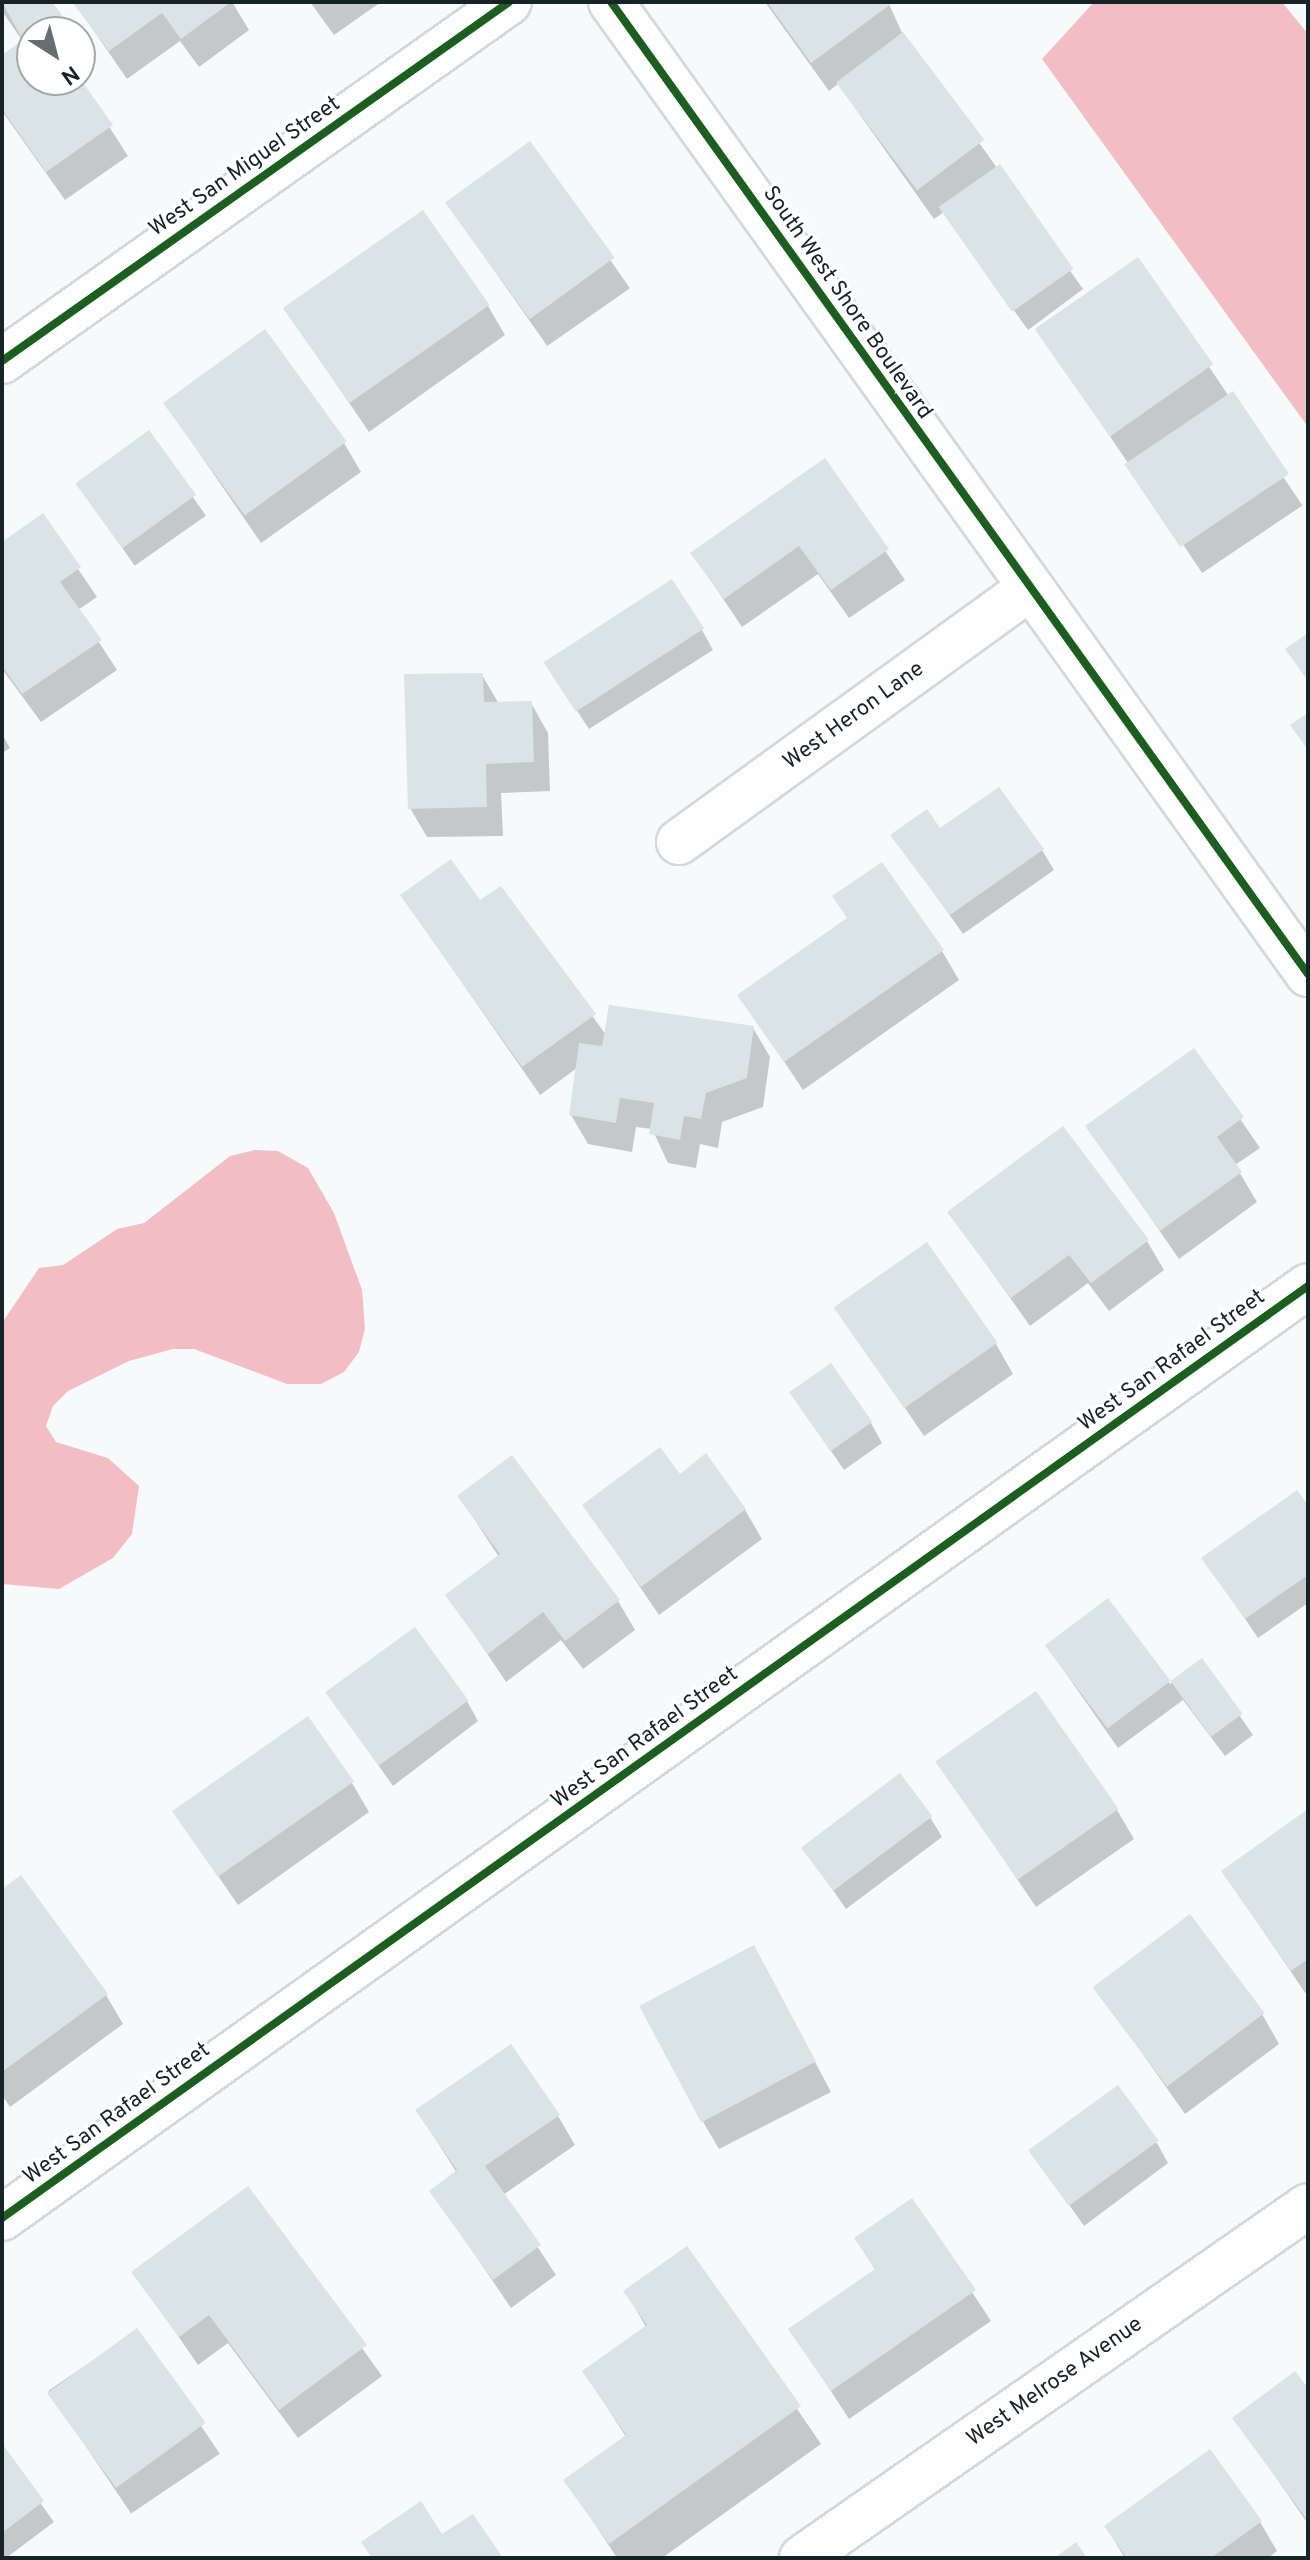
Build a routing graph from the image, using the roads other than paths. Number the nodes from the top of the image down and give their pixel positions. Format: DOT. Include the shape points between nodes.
graph roads {
  1 [pos="509,2"];
  2 [pos="611,2"];
  3 [pos="2,361"];
  4 [pos="1028,589"];
  5 [pos="679,842"];
  6 [pos="1308,974"];
  7 [pos="1308,1286"];
  8 [pos="1308,2206"];
  9 [pos="2,2218"];
  10 [pos="802,2558"];
  1 -- 3 [label="street, West San Miguel Street"];
  2 -- 4 [label="street, South West Shore Boulevard"];
  4 -- 5 [label="street, West Heron Lane"];
  4 -- 6 [label="street, South West Shore Boulevard"];
  7 -- 9 [label="street, West San Rafael Street"];
  8 -- 10 [label="street, West Melrose Avenue"];
}
